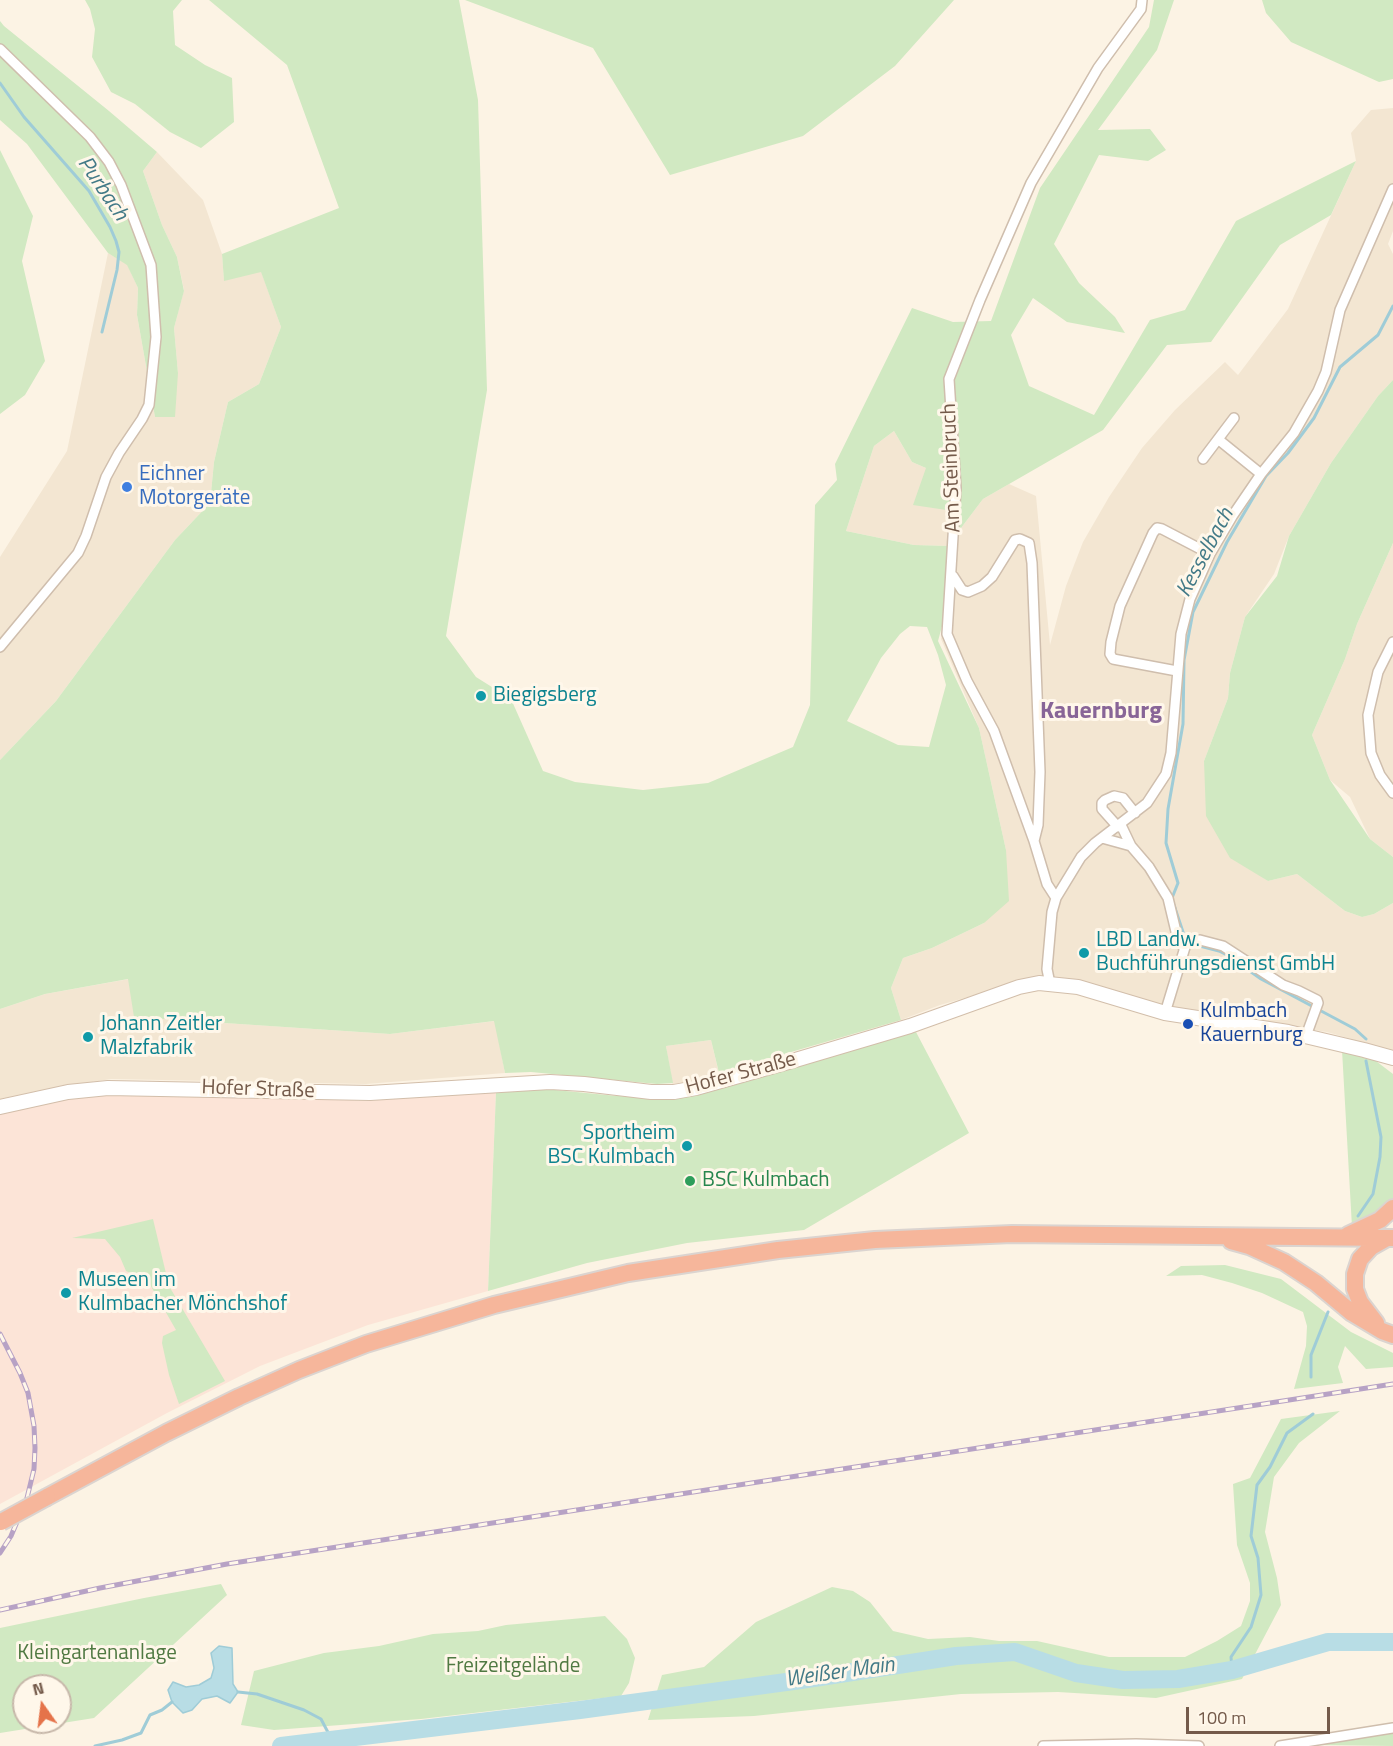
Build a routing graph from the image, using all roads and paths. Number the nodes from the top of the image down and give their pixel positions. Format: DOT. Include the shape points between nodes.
graph roads {
  1 [pos="1142,0"];
  2 [pos="0,49"];
  3 [pos="1393,189"];
  4 [pos="1234,418"];
  5 [pos="1219,440"];
  6 [pos="1203,459"];
  7 [pos="1261,474"];
  8 [pos="1210,554"];
  9 [pos="952,575"];
  10 [pos="1393,642"];
  11 [pos="0,647"];
  12 [pos="1177,671"];
  13 [pos="1393,793"];
  14 [pos="1135,813"];
  15 [pos="1119,826"];
  16 [pos="1102,838"];
  17 [pos="1034,841"];
  18 [pos="1131,846"];
  19 [pos="1056,898"];
  20 [pos="1187,944"];
  21 [pos="1050,984"];
  22 [pos="1165,1013"];
  23 [pos="1306,1036"];
  24 [pos="1393,1058"];
  25 [pos="0,1107"];
  26 [pos="1393,1208"];
  27 [pos="1216,1236"];
  28 [pos="1346,1236"];
  29 [pos="1390,1238"];
  30 [pos="1388,1333"];
  31 [pos="1,1523"];
  32 [pos="1393,1728"];
  33 [pos="1043,1746"];
  34 [pos="1199,1746"];
  35 [pos="1280,1746"];
  1 -- 9 [label="street, Am Steinbruch" via="1141,9 1098,68 1031,183 949,379 956,488"];
  2 -- 11 [label="street" via="90,137 122,185 151,265 156,337 149,405 106,477 78,553"];
  3 -- 7 [label="street" via="1340,310 1318,391 1294,433"];
  4 -- 5 [label="street"];
  5 -- 6 [label="street"];
  5 -- 7 [label="street"];
  7 -- 8 [label="street"];
  8 -- 12 [label="street" via="1180,634"];
  8 -- 12 [label="street" via="1157,528 1120,606 1111,642 1113,659"];
  9 -- 17 [label="street, Am Steinbruch" via="947,634 994,731"];
  9 -- 17 [label="street" via="962,590 974,590 992,577 1015,540 1029,543 1040,772"];
  10 -- 13 [label="street" via="1378,672 1368,715 1371,753"];
  12 -- 14 [label="street" via="1166,774 1154,795"];
  14 -- 15 [label="street"];
  14 -- 15 [label="street" via="1123,798 1105,800 1102,809"];
  15 -- 16 [label="street"];
  15 -- 18 [label="street"];
  16 -- 18 [label="street"];
  16 -- 19 [label="street" via="1081,857"];
  17 -- 19 [label="street" via="1047,884"];
  18 -- 20 [label="street" via="1168,898 1178,940"];
  19 -- 21 [label="street" via="1047,969"];
  20 -- 22 [label="street"];
  20 -- 23 [label="street" via="1200,940 1223,946 1283,986 1317,1000"];
  21 -- 22 [label="street, Hofer Straße" via="1078,987"];
  21 -- 25 [label="street, Hofer Straße" via="1018,987 909,1026 674,1092 550,1082 370,1093 108,1088"];
  22 -- 23 [label="street, Hofer Straße"];
  23 -- 24 [label="street, Hofer Straße"];
  26 -- 28 [label="highway" via="1380,1220"];
  27 -- 28 [label="highway"];
  27 -- 30 [label="highway" via="1284,1262 1352,1313"];
  27 -- 31 [label="highway, bridge" via="1012,1234 876,1240 675,1265 581,1284 428,1323 299,1370 166,1433"];
  28 -- 29 [label="highway"];
  29 -- 30 [label="highway" via="1371,1247 1360,1259 1355,1274 1360,1302"];
  32 -- 35 [label="street"];
  33 -- 34 [label="street"];
}
